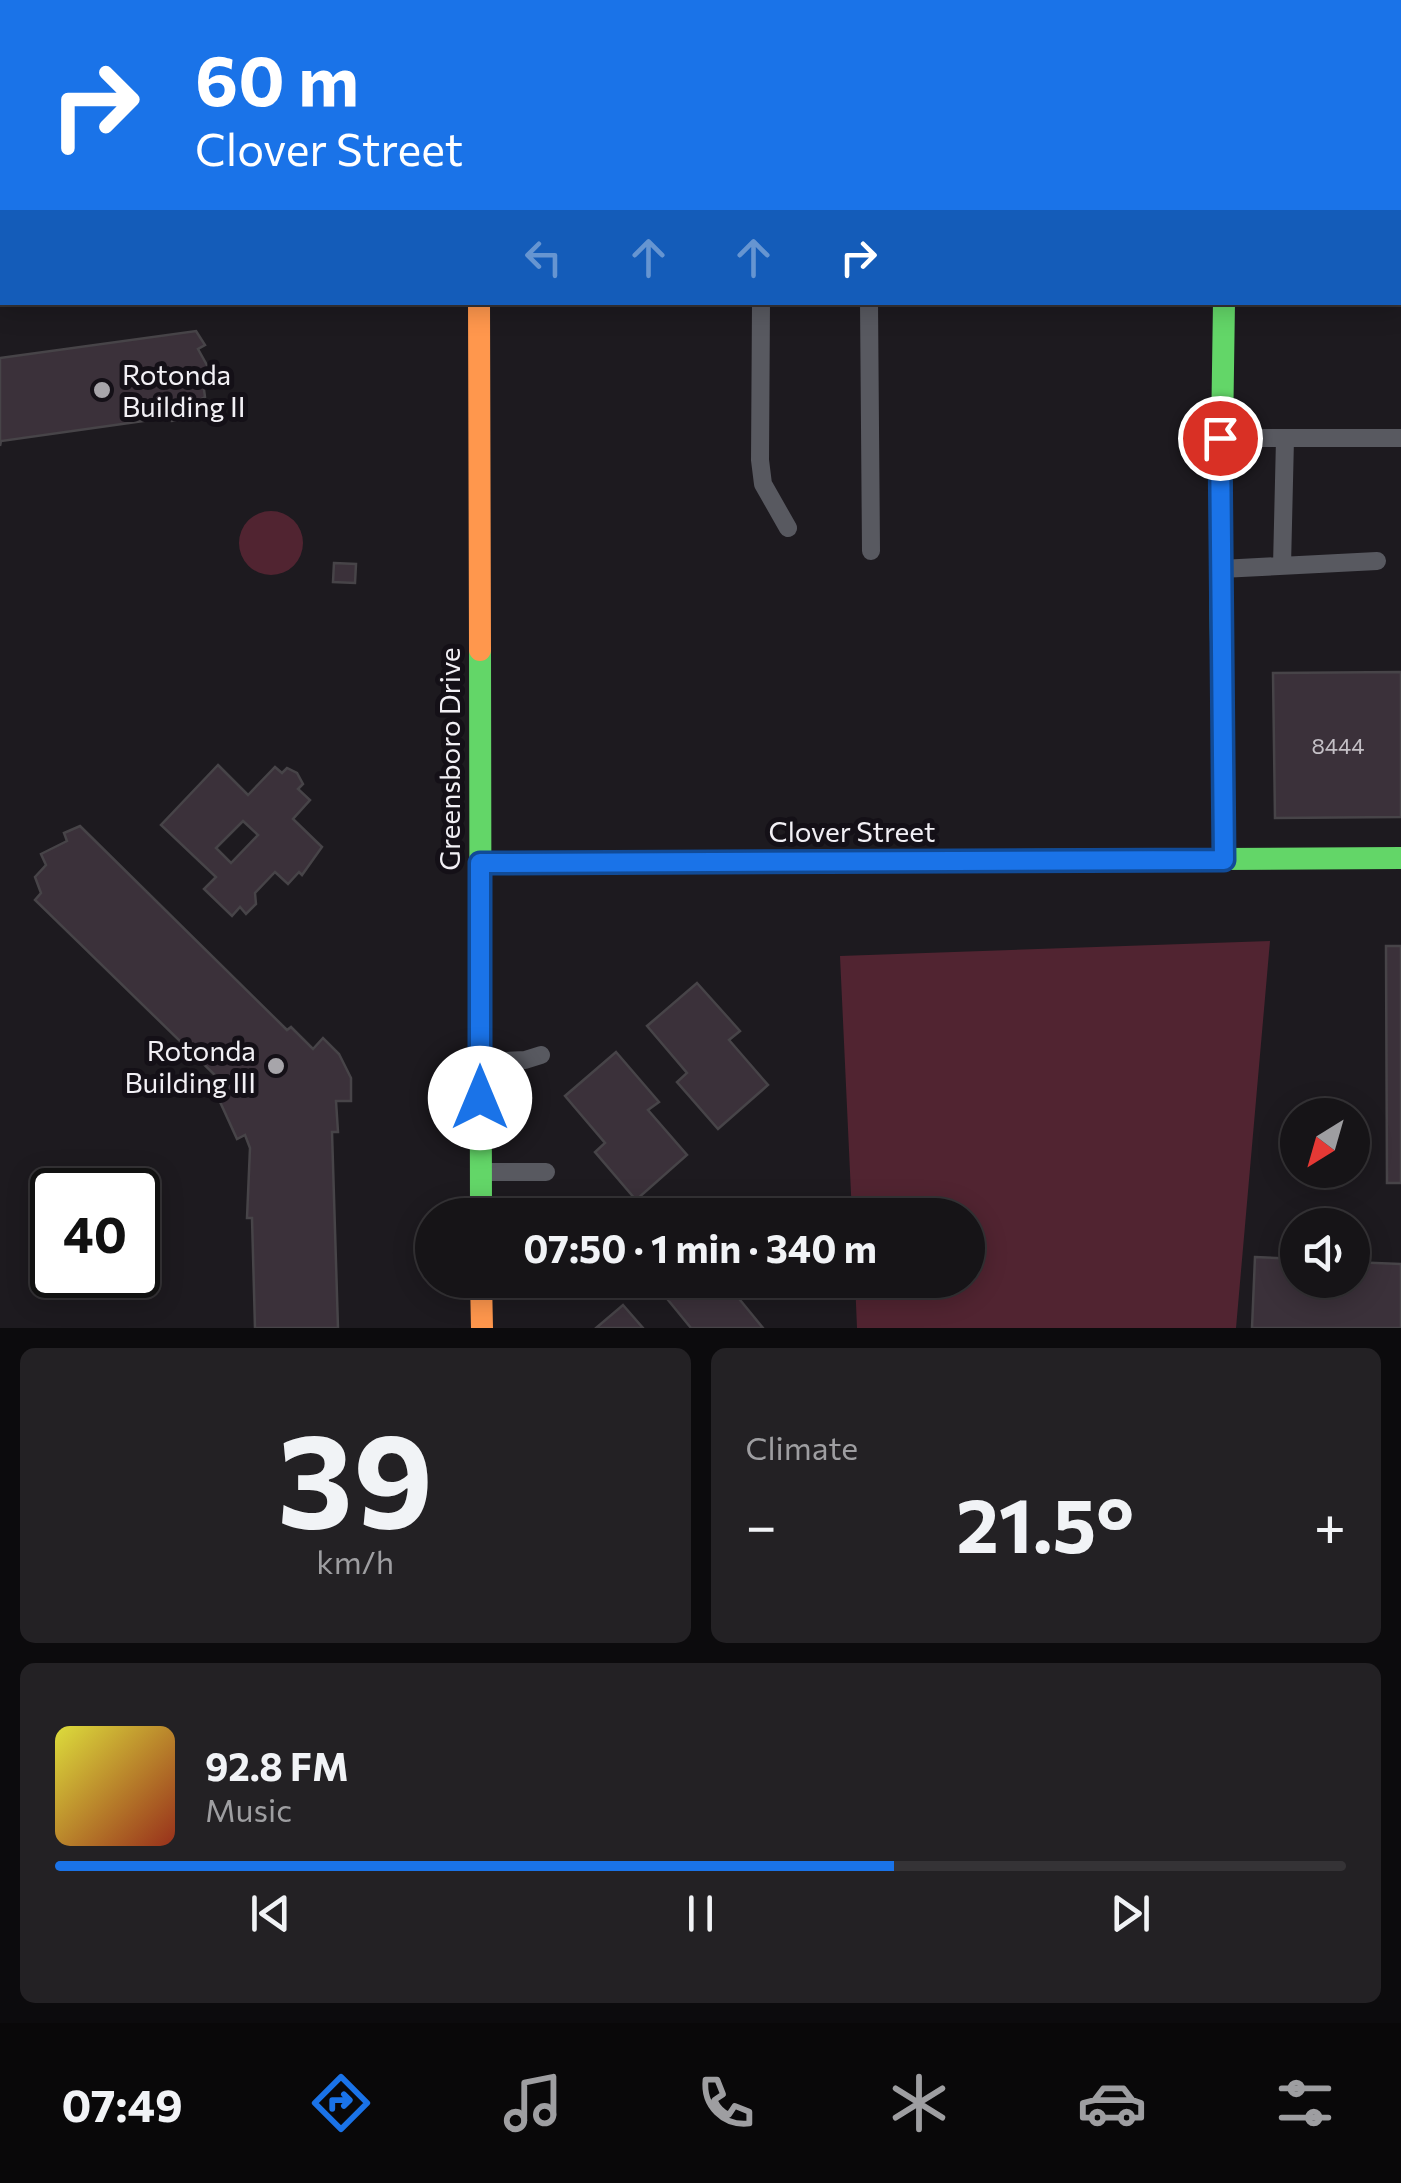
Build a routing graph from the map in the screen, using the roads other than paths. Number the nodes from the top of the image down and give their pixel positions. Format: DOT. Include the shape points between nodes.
graph roads {
  1 [pos="479,305"];
  2 [pos="761,305"];
  3 [pos="870,305"];
  4 [pos="1224,305"];
  5 [pos="1220,438"];
  6 [pos="1401,438"];
  7 [pos="1286,439"];
  8 [pos="788,528"];
  9 [pos="870,551"];
  10 [pos="1377,562"];
  11 [pos="1282,566"];
  12 [pos="1220,569"];
  13 [pos="1401,858"];
  14 [pos="1224,860"];
  15 [pos="480,863"];
  16 [pos="541,1055"];
  17 [pos="480,1062"];
  18 [pos="481,1172"];
  19 [pos="546,1172"];
  20 [pos="481,1198"];
  21 [pos="481,1298"];
  22 [pos="482,1328"];
  1 -- 15 [label="street, Greensboro Drive"];
  2 -- 8 [label="lane" via="760,460 763,484"];
  3 -- 9 [label="lane"];
  4 -- 5 [label="street"];
  5 -- 7 [label="lane"];
  5 -- 12 [label="street"];
  6 -- 7 [label="lane"];
  7 -- 11 [label="lane"];
  10 -- 11 [label="lane"];
  11 -- 12 [label="lane"];
  12 -- 14 [label="street"];
  13 -- 14 [label="street, Clover Street"];
  14 -- 15 [label="street, Clover Street"];
  15 -- 17 [label="street, Greensboro Drive"];
  16 -- 17 [label="lane"];
  17 -- 18 [label="street, Greensboro Drive"];
  18 -- 19 [label="lane"];
  18 -- 20 [label="street, Greensboro Drive"];
  21 -- 22 [label="street"];
}
